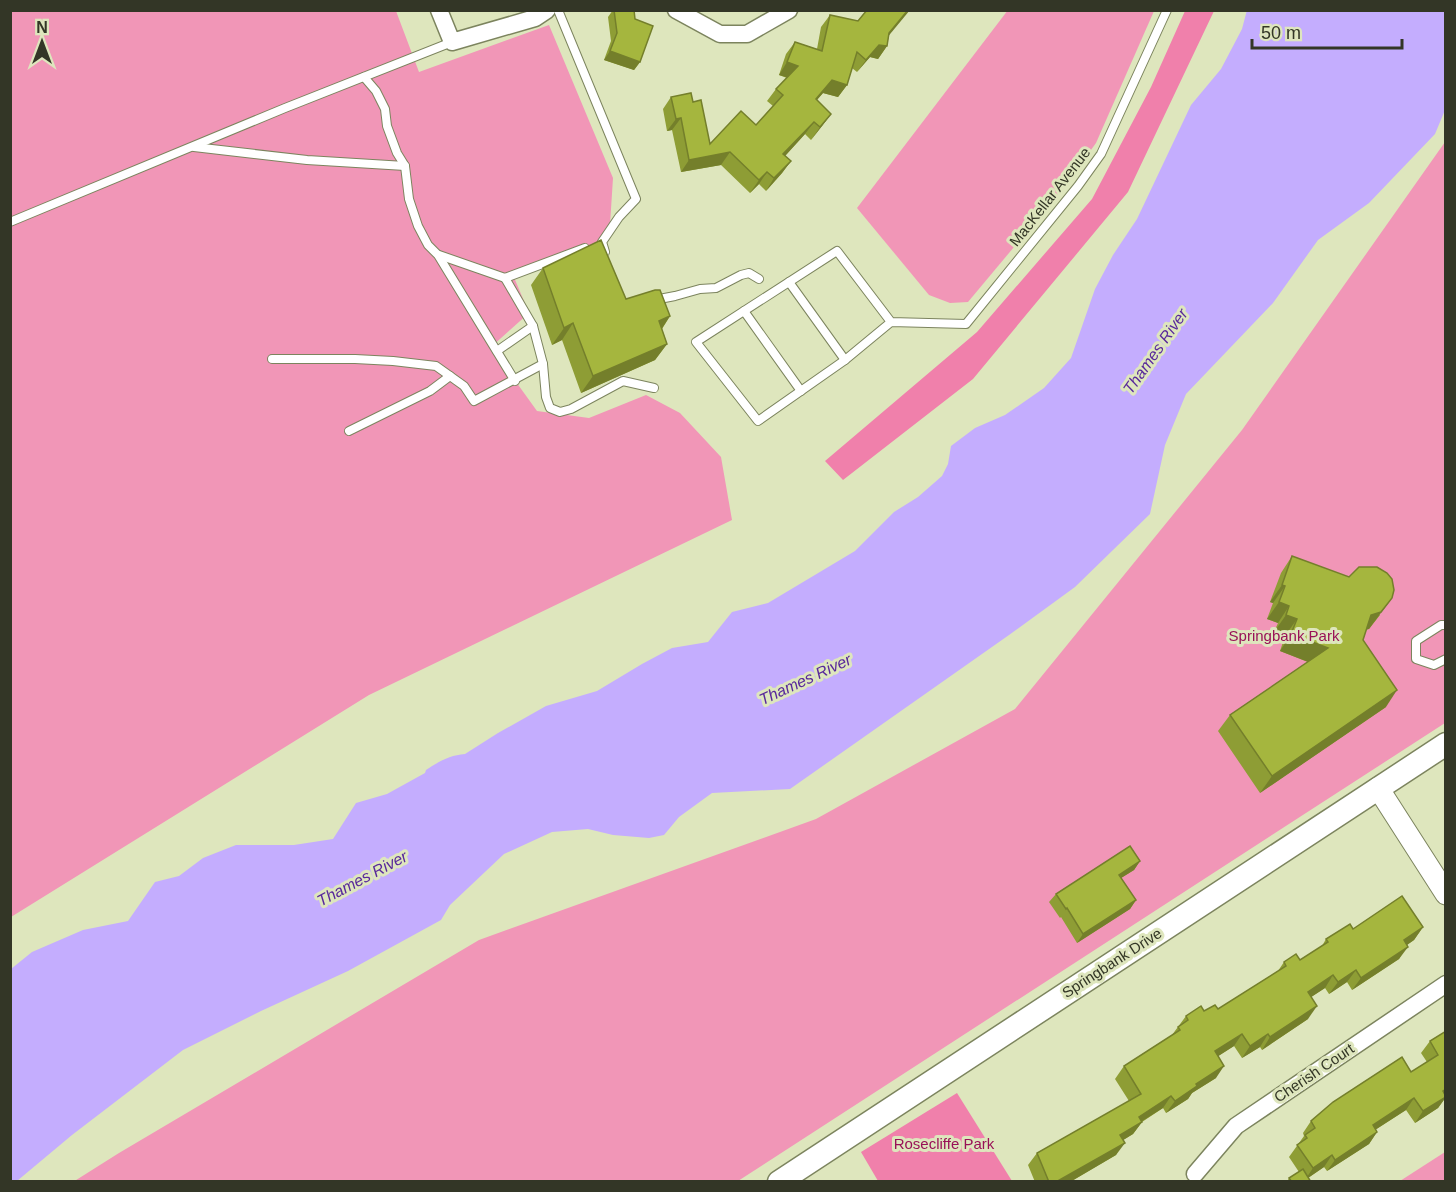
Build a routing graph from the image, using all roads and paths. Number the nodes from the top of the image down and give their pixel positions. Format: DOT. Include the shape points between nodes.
graph roads {
  1 [pos="439,10"];
  2 [pos="547,10"];
  3 [pos="558,10"];
  4 [pos="676,10"];
  5 [pos="789,10"];
  6 [pos="1167,10"];
  7 [pos="452,42"];
  8 [pos="364,77"];
  9 [pos="193,147"];
  10 [pos="405,166"];
  11 [pos="10,222"];
  12 [pos="602,242"];
  13 [pos="438,255"];
  14 [pos="607,261"];
  15 [pos="505,278"];
  16 [pos="759,279"];
  17 [pos="789,282"];
  18 [pos="644,300"];
  19 [pos="744,311"];
  20 [pos="891,322"];
  21 [pos="533,326"];
  22 [pos="497,351"];
  23 [pos="272,359"];
  24 [pos="846,360"];
  25 [pos="543,364"];
  26 [pos="450,376"];
  27 [pos="514,381"];
  28 [pos="654,388"];
  29 [pos="801,391"];
  30 [pos="349,431"];
  31 [pos="1446,625"];
  32 [pos="1446,659"];
  33 [pos="1446,744"];
  34 [pos="1378,788"];
  35 [pos="1446,894"];
  36 [pos="1446,984"];
  37 [pos="1195,1174"];
  38 [pos="779,1182"];
  1 -- 7 [label="street"];
  2 -- 7 [label="street" via="535,18"];
  3 -- 12 [label="lane" via="636,199"];
  4 -- 5 [label="street" via="720,34 747,34"];
  6 -- 20 [label="lane, MacKellar Avenue" via="1101,154 966,324"];
  7 -- 8 [label="lane"];
  8 -- 9 [label="lane"];
  8 -- 10 [label="lane" via="386,109 387,126"];
  9 -- 10 [label="lane"];
  9 -- 11 [label="lane"];
  10 -- 13 [label="lane" via="409,199 418,226"];
  12 -- 14 [label="lane"];
  12 -- 15 [label="lane"];
  13 -- 15 [label="lane"];
  13 -- 22 [label="lane"];
  15 -- 21 [label="lane"];
  16 -- 18 [label="lane" via="749,273 716,288"];
  17 -- 19 [label="lane"];
  17 -- 20 [label="lane" via="837,251"];
  17 -- 24 [label="lane"];
  19 -- 29 [label="lane"];
  19 -- 29 [label="lane" via="696,342 758,421"];
  20 -- 24 [label="lane"];
  21 -- 22 [label="lane"];
  21 -- 25 [label="lane"];
  22 -- 27 [label="lane"];
  23 -- 26 [label="lane" via="356,359 436,366"];
  24 -- 29 [label="lane"];
  25 -- 27 [label="lane"];
  25 -- 28 [label="lane" via="550,408 561,412 623,381"];
  26 -- 27 [label="lane" via="474,400"];
  26 -- 30 [label="lane" via="430,391"];
  31 -- 32 [label="lane" via="1416,640 1416,659 1434,665"];
  33 -- 34 [label="main road, Springbank Drive"];
  34 -- 35 [label="street"];
  34 -- 38 [label="main road, Springbank Drive"];
  36 -- 37 [label="street, Cherish Court" via="1236,1126"];
}
